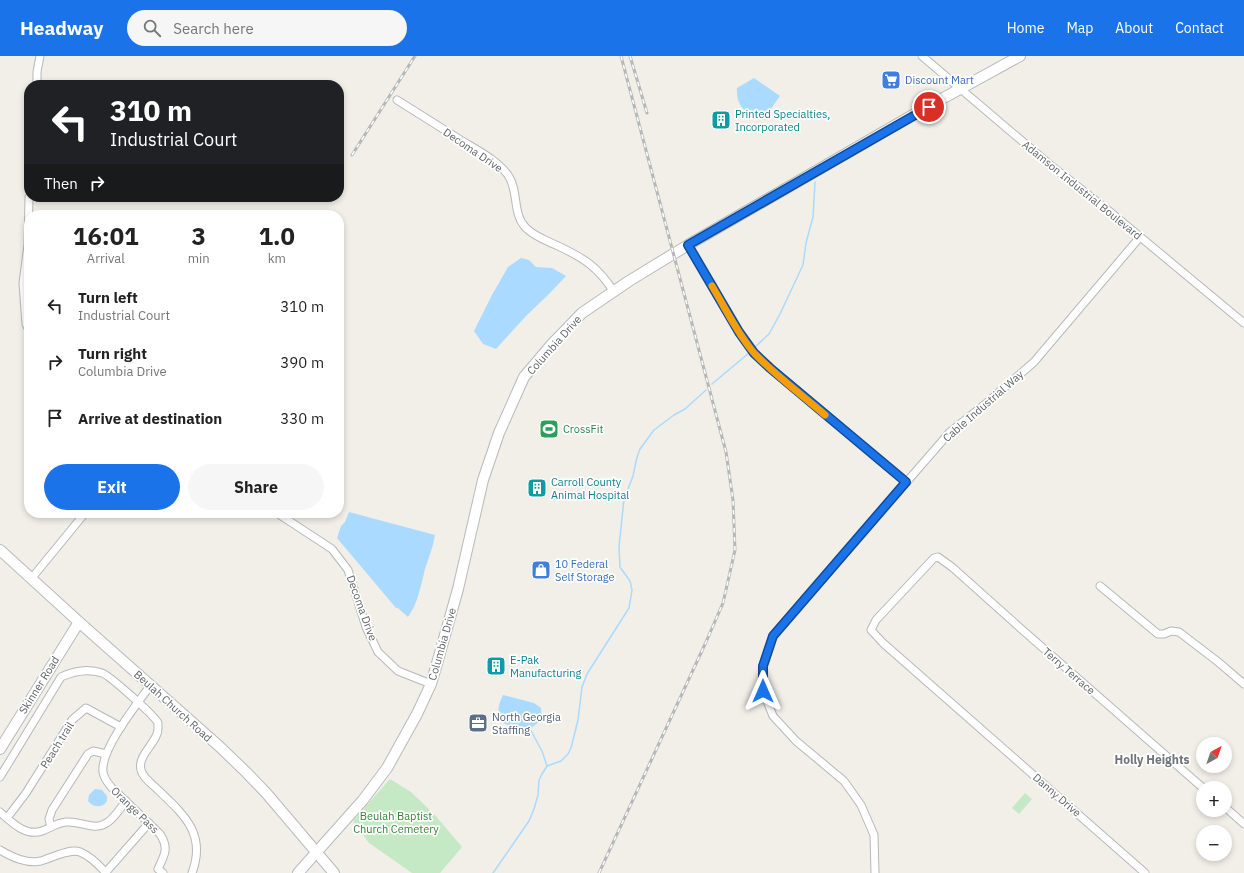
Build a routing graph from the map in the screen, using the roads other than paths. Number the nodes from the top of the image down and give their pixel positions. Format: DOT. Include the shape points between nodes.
graph roads {
  1 [pos="40,56"];
  2 [pos="922,56"];
  3 [pos="1020,56"];
  4 [pos="37,80"];
  5 [pos="961,90"];
  6 [pos="397,100"];
  7 [pos="1140,237"];
  8 [pos="688,245"];
  9 [pos="24,275"];
  10 [pos="614,292"];
  11 [pos="24,297"];
  12 [pos="1244,323"];
  13 [pos="906,482"];
  14 [pos="81,518"];
  15 [pos="284,518"];
  16 [pos="0,550"];
  17 [pos="934,558"];
  18 [pos="31,579"];
  19 [pos="1100,586"];
  20 [pos="79,622"];
  21 [pos="431,684"];
  22 [pos="1244,684"];
  23 [pos="150,686"];
  24 [pos="137,703"];
  25 [pos="121,727"];
  26 [pos="0,749"];
  27 [pos="106,754"];
  28 [pos="0,777"];
  29 [pos="1196,782"];
  30 [pos="126,801"];
  31 [pos="0,812"];
  32 [pos="1232,813"];
  33 [pos="7,818"];
  34 [pos="148,823"];
  35 [pos="1244,824"];
  36 [pos="50,827"];
  37 [pos="0,850"];
  38 [pos="316,852"];
  39 [pos="106,873"];
  40 [pos="163,873"];
  41 [pos="192,873"];
  42 [pos="298,873"];
  43 [pos="334,873"];
  44 [pos="875,873"];
  45 [pos="1145,873"];
  1 -- 4 [label="street"];
  2 -- 5 [label="street, Adamson Industrial Boulevard"];
  3 -- 5 [label="main road, Columbia Drive"];
  5 -- 7 [label="street, Adamson Industrial Boulevard"];
  5 -- 8 [label="main road, Columbia Drive" via="918,112"];
  6 -- 10 [label="street, Decoma Drive" via="502,167 509,176 520,220 527,229 596,268"];
  7 -- 12 [label="street, Adamson Industrial Boulevard"];
  7 -- 13 [label="street, Cable Industrial Way" via="1034,362 950,432"];
  8 -- 10 [label="main road, Columbia Drive"];
  8 -- 13 [label="street" via="754,353"];
  9 -- 11 [label="street"];
  10 -- 21 [label="main road, Columbia Drive" via="582,313 524,377 498,433 483,480 458,589"];
  13 -- 44 [label="street, Cable Industrial Way" via="773,636 763,666 763,691 773,716 796,742 844,781 861,805 874,836"];
  14 -- 18 [label="street"];
  15 -- 21 [label="street, Decoma Drive" via="332,550 348,570 366,627 378,652 398,671"];
  16 -- 18 [label="main road, Beulah Church Road"];
  17 -- 29 [label="street, Terry Terrace" via="938,557 952,566"];
  17 -- 45 [label="street, Danny Drive" via="876,620 871,630"];
  18 -- 20 [label="main road, Beulah Church Road"];
  19 -- 22 [label="street" via="1158,634 1179,632"];
  20 -- 23 [label="main road, Beulah Church Road"];
  20 -- 26 [label="main road, Skinner Road"];
  21 -- 38 [label="main road, Columbia Drive" via="387,768 363,800"];
  23 -- 24 [label="street, Orange Pass"];
  23 -- 38 [label="main road, Beulah Church Road" via="220,747 267,794"];
  24 -- 25 [label="street, Orange Pass"];
  24 -- 28 [label="street" via="102,673 85,670 70,672 61,677"];
  24 -- 41 [label="street" via="158,723 158,732 141,763 141,770 194,831 196,851"];
  25 -- 27 [label="street, Orange Pass"];
  25 -- 33 [label="street, Peach trail" via="86,708 79,713"];
  27 -- 30 [label="street, Orange Pass" via="103,771 106,781"];
  27 -- 36 [label="street" via="93,751 88,754 52,810"];
  30 -- 34 [label="street, Orange Pass"];
  30 -- 36 [label="street" via="114,816 102,825 64,822"];
  31 -- 33 [label="street"];
  32 -- 35 [label="street"];
  33 -- 36 [label="street" via="25,831 40,832"];
  34 -- 39 [label="street"];
  34 -- 40 [label="street, Orange Pass" via="165,842 166,851 158,869"];
  37 -- 39 [label="street" via="19,860 29,861 40,861 74,851 80,852"];
  38 -- 42 [label="main road, Columbia Drive"];
  38 -- 43 [label="main road, Beulah Church Road"];
}
